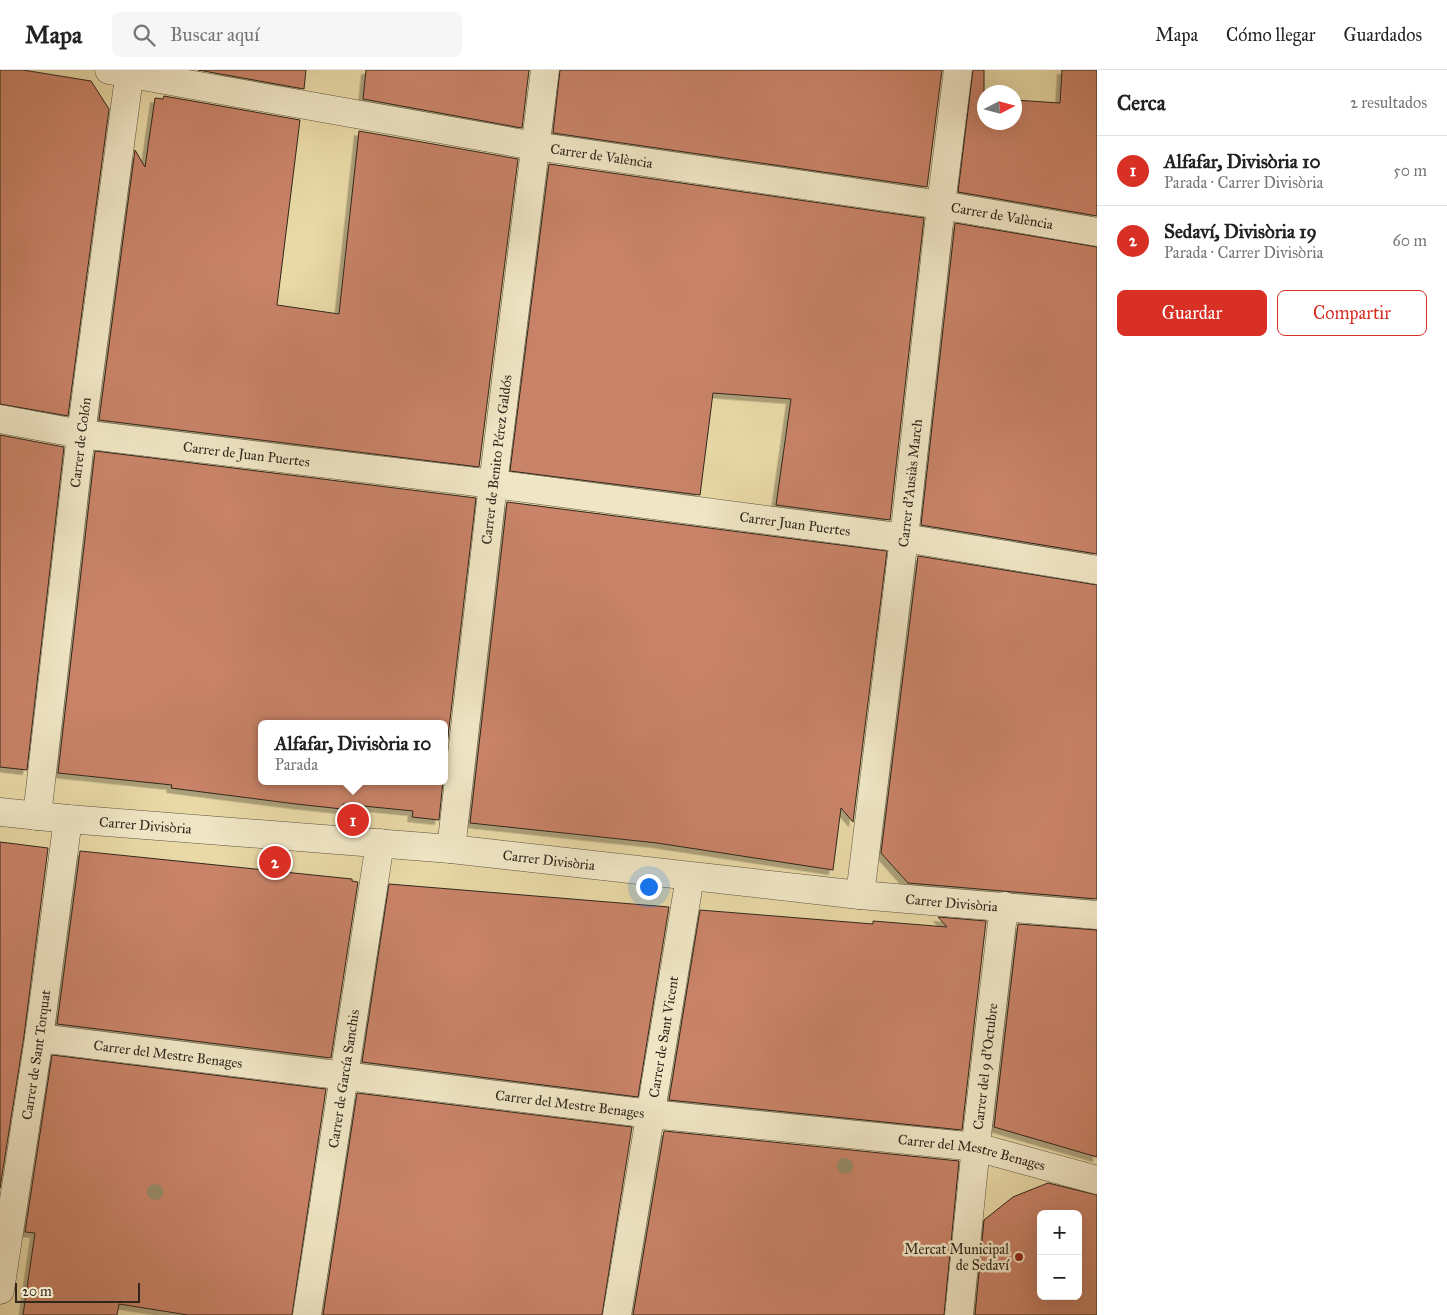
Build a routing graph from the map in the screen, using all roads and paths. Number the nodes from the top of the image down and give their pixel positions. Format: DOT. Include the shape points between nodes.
graph roads {
  1 [pos="546,70"];
  2 [pos="958,70"];
  3 [pos="122,71"];
  4 [pos="535,146"];
  5 [pos="941,205"];
  6 [pos="1097,232"];
  7 [pos="0,419"];
  8 [pos="81,434"];
  9 [pos="493,484"];
  10 [pos="904,538"];
  11 [pos="1097,570"];
  12 [pos="0,812"];
  13 [pos="37,816"];
  14 [pos="68,819"];
  15 [pos="380,843"];
  16 [pos="452,849"];
  17 [pos="690,877"];
  18 [pos="860,895"];
  19 [pos="1004,906"];
  20 [pos="1097,915"];
  21 [pos="39,1038"];
  22 [pos="345,1076"];
  23 [pos="651,1114"];
  24 [pos="976,1147"];
  25 [pos="1097,1180"];
  26 [pos="0,1290"];
  27 [pos="307,1315"];
  28 [pos="617,1315"];
  29 [pos="959,1315"];
  1 -- 4 [label="street, Carrer de Benito Pérez Galdós"];
  2 -- 5 [label="street, Carrer d'Ausiàs March"];
  3 -- 4 [label="street, Carrer de València"];
  3 -- 8 [label="street, Carrer de Colón"];
  4 -- 5 [label="street, Carrer de València"];
  4 -- 9 [label="street, Carrer de Benito Pérez Galdós"];
  5 -- 6 [label="street, Carrer de València"];
  5 -- 10 [label="street, Carrer d'Ausiàs March"];
  7 -- 8 [label="street, Carrer de Juan Puertes"];
  8 -- 9 [label="street, Carrer de Juan Puertes"];
  8 -- 13 [label="street, Carrer de Colón"];
  9 -- 10 [label="street, Carrer Juan Puertes"];
  9 -- 16 [label="street, Carrer de Benito Pérez Galdós"];
  10 -- 11 [label="street, Carrer Juan Puertes"];
  10 -- 18 [label="street, Carrer d'Ausiàs March"];
  12 -- 13 [label="street, Carrer Divisòria"];
  13 -- 14 [label="street, Carrer Divisòria"];
  14 -- 15 [label="street, Carrer Divisòria"];
  14 -- 21 [label="street, Carrer de Sant Torquat"];
  15 -- 16 [label="street, Carrer Divisòria"];
  15 -- 22 [label="street, Carrer de García Sanchis"];
  16 -- 17 [label="street, Carrer Divisòria"];
  17 -- 18 [label="street, Carrer Divisòria"];
  17 -- 23 [label="street, Carrer de Sant Vicent"];
  18 -- 19 [label="street, Carrer Divisòria"];
  19 -- 20 [label="street, Carrer Divisòria"];
  19 -- 24 [label="street, Carrer del 9 d'Octubre"];
  21 -- 22 [label="street, Carrer del Mestre Benages"];
  21 -- 26 [label="street, Carrer de Sant Torquat"];
  22 -- 23 [label="street, Carrer del Mestre Benages"];
  22 -- 27 [label="street, Carrer de García Sanchis"];
  23 -- 24 [label="street, Carrer del Mestre Benages"];
  23 -- 28 [label="street, Carrer de Sant Vicent"];
  24 -- 25 [label="street, Carrer del Mestre Benages"];
  24 -- 29 [label="street, Carrer del 9 d'Octubre"];
}
